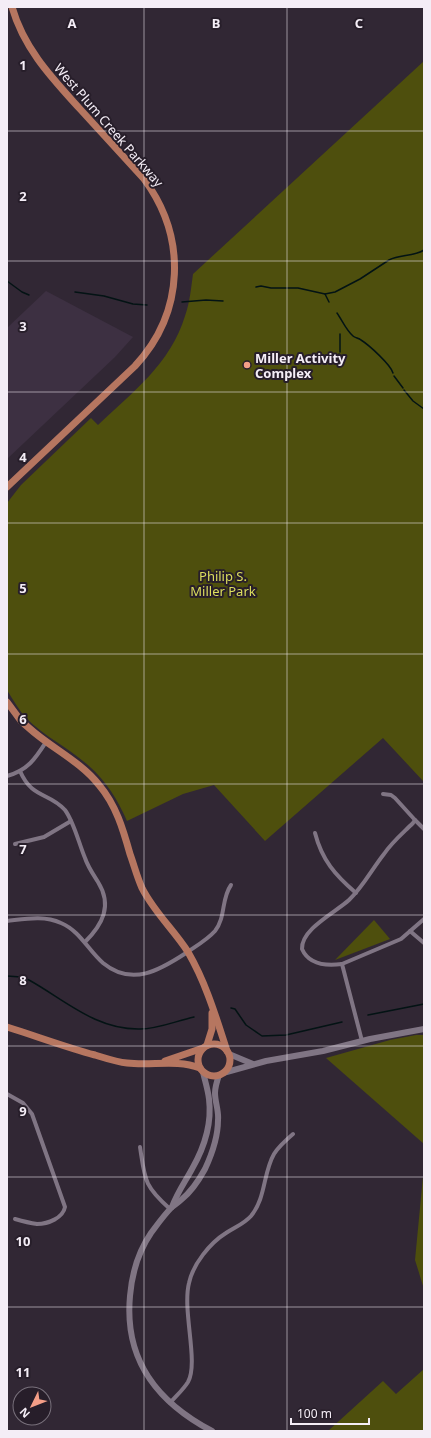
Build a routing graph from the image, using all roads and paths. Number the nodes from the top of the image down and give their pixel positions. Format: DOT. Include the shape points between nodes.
graph roads {
  1 [pos="12,7"];
  2 [pos="7,487"];
  3 [pos="7,702"];
  4 [pos="46,742"];
  5 [pos="20,771"];
  6 [pos="7,776"];
  7 [pos="383,794"];
  8 [pos="415,820"];
  9 [pos="71,821"];
  10 [pos="424,829"];
  11 [pos="315,833"];
  12 [pos="15,844"];
  13 [pos="231,885"];
  14 [pos="356,893"];
  15 [pos="424,919"];
  16 [pos="7,922"];
  17 [pos="410,931"];
  18 [pos="85,942"];
  19 [pos="424,943"];
  20 [pos="187,952"];
  21 [pos="342,964"];
  22 [pos="212,1005"];
  23 [pos="7,1027"];
  24 [pos="424,1029"];
  25 [pos="362,1041"];
  26 [pos="205,1047"];
  27 [pos="228,1052"];
  28 [pos="157,1063"];
  29 [pos="253,1064"];
  30 [pos="202,1070"];
  31 [pos="221,1074"];
  32 [pos="7,1094"];
  33 [pos="293,1134"];
  34 [pos="140,1147"];
  35 [pos="171,1208"];
  36 [pos="15,1219"];
  37 [pos="170,1403"];
  38 [pos="212,1431"];
  1 -- 2 [label="main road, West Plum Creek Parkway" via="25,40 40,63 144,179 155,196 171,234 175,277 165,318 146,353"];
  3 -- 4 [label="main road" via="21,721"];
  4 -- 5 [label="street" via="30,764"];
  4 -- 20 [label="main road" via="86,771 105,792 120,821 141,886 152,906"];
  5 -- 6 [label="street"];
  5 -- 9 [label="street" via="31,788 57,804"];
  7 -- 8 [label="street" via="395,798"];
  8 -- 10 [label="street"];
  8 -- 14 [label="street" via="390,846"];
  9 -- 12 [label="street" via="44,837"];
  9 -- 18 [label="street" via="86,862 101,887 105,904 101,923"];
  11 -- 14 [label="street" via="317,843 328,863 342,881"];
  13 -- 20 [label="street" via="225,896 219,926"];
  14 -- 21 [label="street" via="314,927 302,944 307,957 318,963"];
  15 -- 17 [label="street"];
  16 -- 18 [label="street" via="35,918 55,921 67,926"];
  17 -- 19 [label="street"];
  17 -- 21 [label="street" via="395,942"];
  18 -- 20 [label="street" via="108,967 134,975 148,974 160,969"];
  20 -- 22 [label="main road"];
  21 -- 25 [label="street"];
  22 -- 26 [label="main road" via="212,1029"];
  22 -- 27 [label="main road"];
  23 -- 28 [label="main road" via="126,1063"];
  24 -- 25 [label="main road"];
  25 -- 29 [label="main road"];
  26 -- 27 [label="main road" via="218,1045"];
  26 -- 28 [label="main road"];
  26 -- 30 [label="main road" via="198,1058"];
  27 -- 29 [label="main road"];
  27 -- 31 [label="main road" via="229,1064"];
  28 -- 30 [label="main road" via="187,1064"];
  29 -- 31 [label="main road"];
  30 -- 31 [label="main road" via="211,1076"];
  30 -- 35 [label="main road" via="209,1098 209,1125 198,1158"];
  31 -- 35 [label="main road" via="215,1093 218,1127 212,1152 195,1185"];
  32 -- 36 [label="street" via="22,1103 32,1114 65,1207 61,1216 39,1224"];
  33 -- 37 [label="street" via="274,1154 259,1203 250,1216 219,1238 199,1261 188,1283 187,1308 192,1370 188,1382"];
  34 -- 35 [label="street" via="148,1184 156,1196"];
  35 -- 37 [label="main road" via="151,1233 140,1254 132,1276 129,1310 132,1338 140,1360 152,1383"];
  37 -- 38 [label="main road" via="190,1419"];
}
